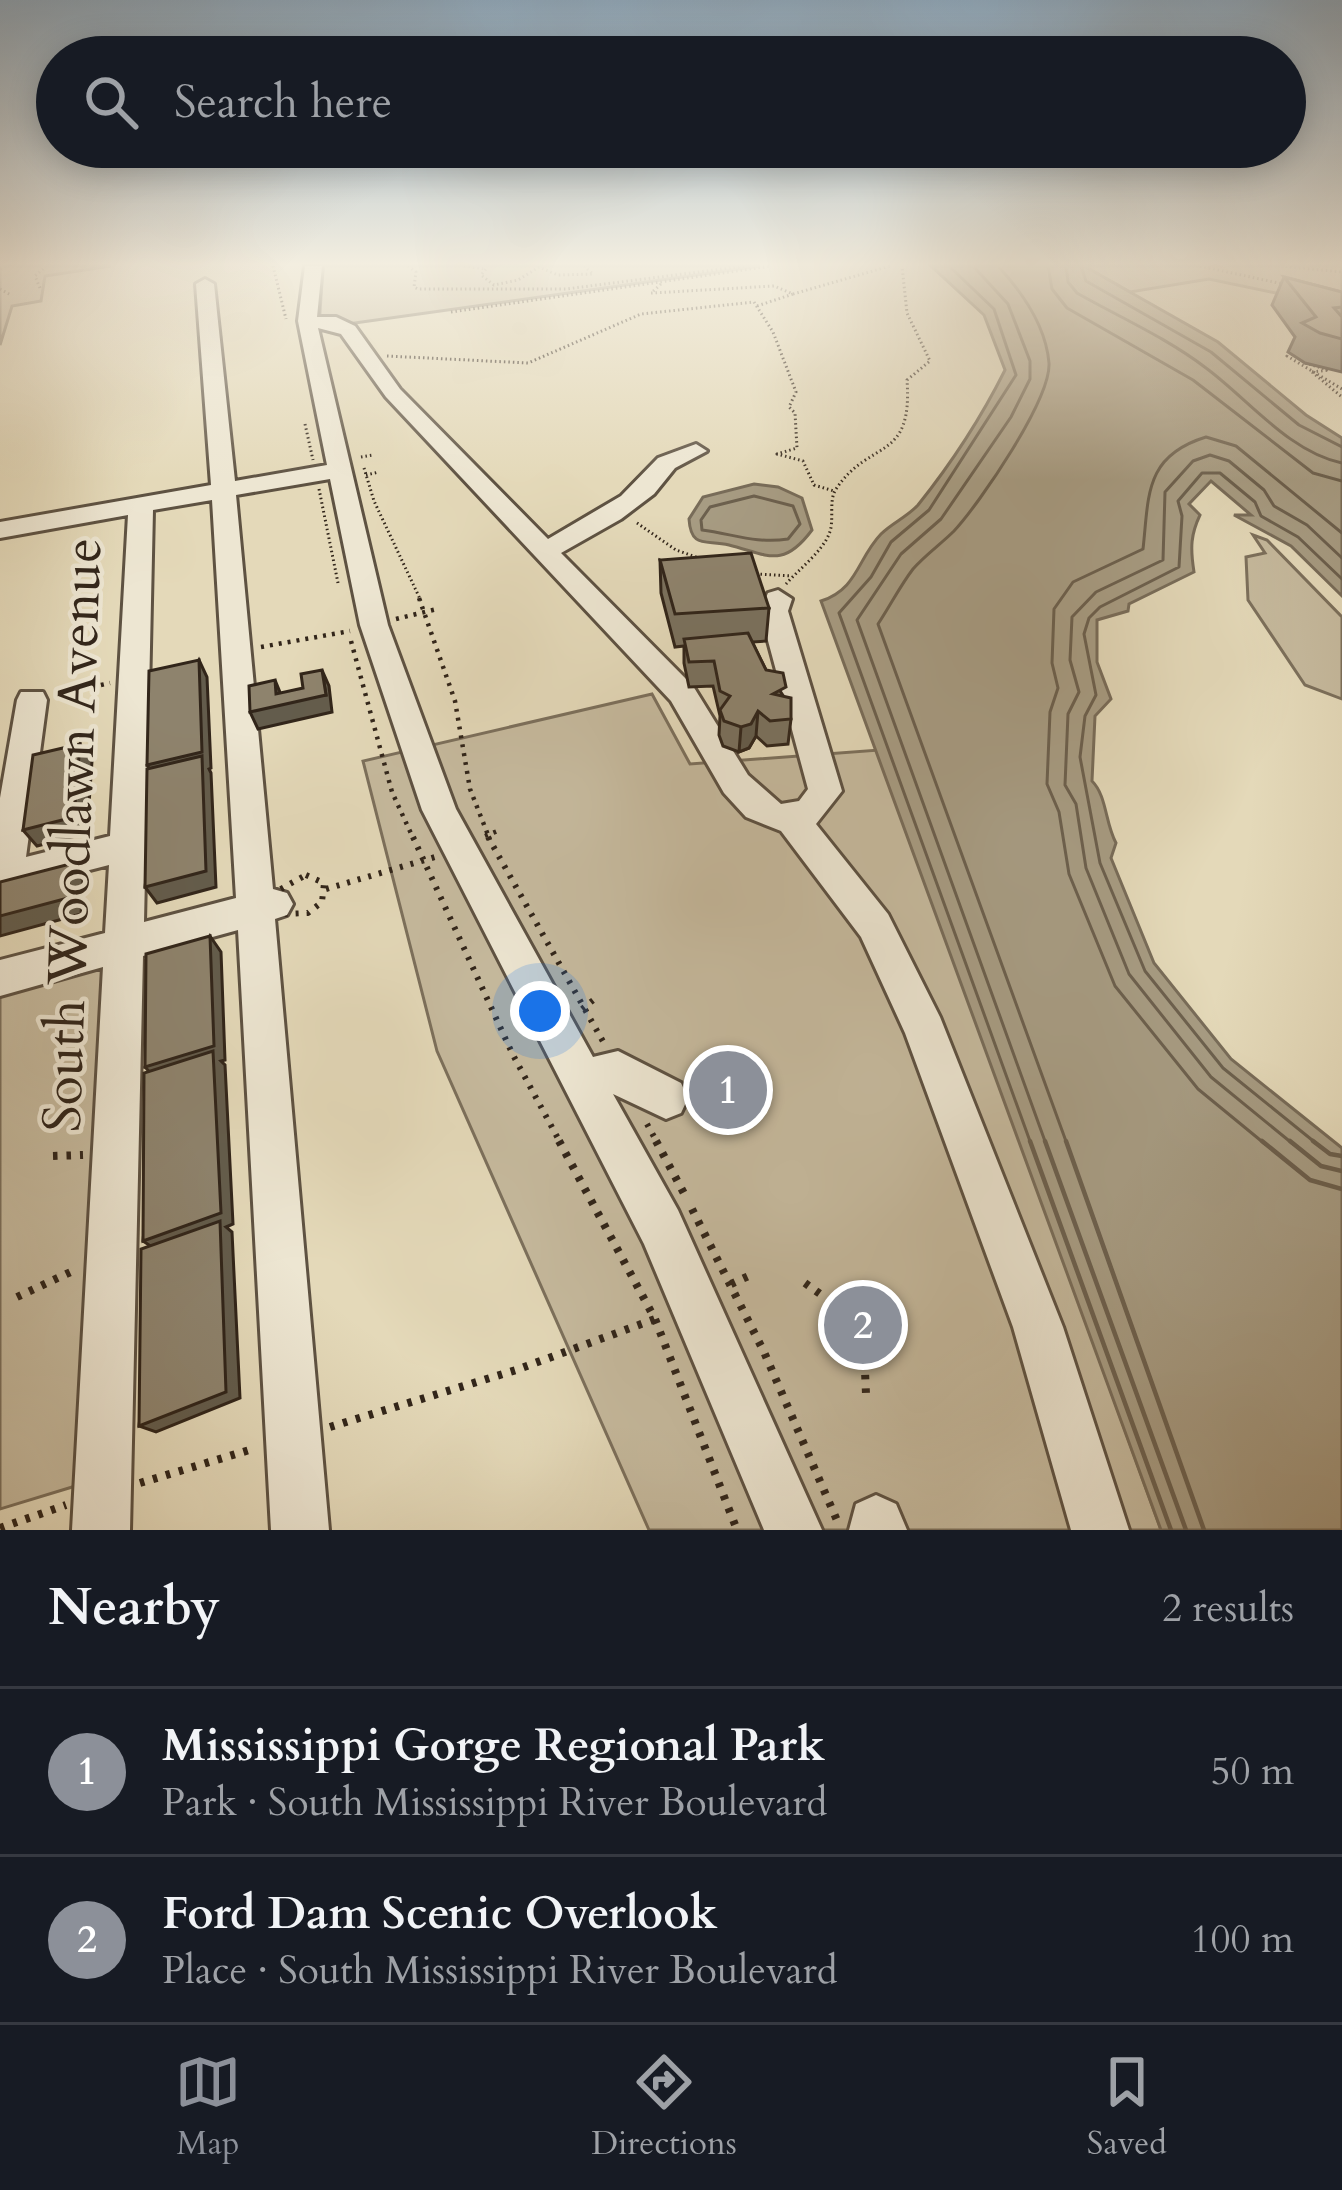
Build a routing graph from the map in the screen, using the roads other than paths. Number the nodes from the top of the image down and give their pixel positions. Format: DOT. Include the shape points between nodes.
graph roads {
  1 [pos="210,337"];
  2 [pos="314,337"];
  3 [pos="353,337"];
  4 [pos="697,451"];
  5 [pos="358,459"];
  6 [pos="225,490"];
  7 [pos="141,505"];
  8 [pos="0,530"];
  9 [pos="544,550"];
  10 [pos="785,588"];
  11 [pos="32,700"];
  12 [pos="790,817"];
  13 [pos="128,846"];
  14 [pos="3,877"];
  15 [pos="266,906"];
  16 [pos="124,944"];
  17 [pos="0,978"];
  18 [pos="602,1075"];
  19 [pos="666,1098"];
  20 [pos="101,1530"];
  21 [pos="300,1530"];
  22 [pos="793,1530"];
  23 [pos="1100,1530"];
  1 -- 6 [label="street"];
  2 -- 5 [label="street"];
  3 -- 9 [label="street" via="393,393"];
  4 -- 9 [label="street" via="665,463 657,481"];
  5 -- 6 [label="street"];
  5 -- 18 [label="street" via="374,625 439,809 479,892"];
  6 -- 7 [label="street"];
  6 -- 15 [label="street"];
  7 -- 8 [label="street"];
  7 -- 13 [label="street, South Woodlawn Avenue"];
  9 -- 12 [label="street" via="682,694 758,808"];
  10 -- 12 [label="street" via="774,611 825,791 809,812"];
  11 -- 14 [label="street"];
  12 -- 23 [label="street" via="875,926 925,1031 1037,1328"];
  13 -- 14 [label="street"];
  13 -- 16 [label="street, South Woodlawn Avenue"];
  15 -- 16 [label="street"];
  15 -- 21 [label="street"];
  16 -- 17 [label="street"];
  16 -- 20 [label="street, South Woodlawn Avenue"];
  18 -- 19 [label="street"];
  18 -- 22 [label="street"];
}
